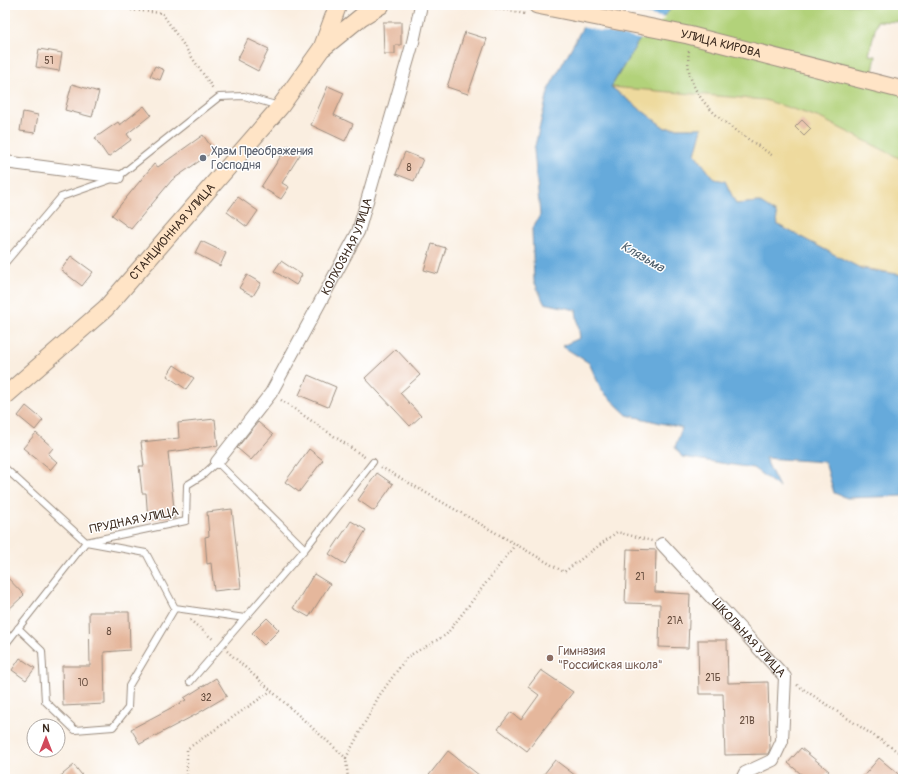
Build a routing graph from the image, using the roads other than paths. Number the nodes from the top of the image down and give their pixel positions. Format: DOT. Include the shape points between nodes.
graph roads {
  1 [pos="338,5"];
  2 [pos="381,5"];
  3 [pos="421,5"];
  4 [pos="535,10"];
  5 [pos="322,48"];
  6 [pos="903,90"];
  7 [pos="280,107"];
  8 [pos="5,162"];
  9 [pos="118,177"];
  10 [pos="5,263"];
  11 [pos="5,396"];
  12 [pos="216,462"];
  13 [pos="373,462"];
  14 [pos="5,468"];
  15 [pos="86,542"];
  16 [pos="662,544"];
  17 [pos="305,549"];
  18 [pos="175,608"];
  19 [pos="245,618"];
  20 [pos="18,628"];
  21 [pos="5,645"];
  22 [pos="190,682"];
  23 [pos="742,779"];
  1 -- 5 [label="main road, СТАНЦИОННАЯ УЛИЦА"];
  2 -- 5 [label="main road" via="361,17"];
  3 -- 12 [label="street, КОЛХОЗНАЯ УЛИЦА" via="413,42 358,232 271,392"];
  4 -- 6 [label="main road, УЛИЦА КИРОВА" via="556,8 689,42"];
  5 -- 7 [label="main road, СТАНЦИОННАЯ УЛИЦА"];
  7 -- 9 [label="lane" via="244,96 218,97"];
  7 -- 11 [label="main road, СТАНЦИОННАЯ УЛИЦА" via="106,308"];
  8 -- 9 [label="street"];
  9 -- 10 [label="lane" via="61,197"];
  12 -- 15 [label="lane, ПРУДНАЯ УЛИЦА" via="188,485 186,521"];
  12 -- 17 [label="lane"];
  13 -- 17 [label="lane"];
  14 -- 15 [label="lane, ПРУДНАЯ УЛИЦА"];
  15 -- 18 [label="lane" via="146,553"];
  15 -- 20 [label="lane, ПРУДНАЯ УЛИЦА"];
  16 -- 23 [label="street, ШКОЛЬНАЯ УЛИЦА" via="785,677 782,741 773,760 745,773"];
  17 -- 19 [label="lane"];
  18 -- 19 [label="lane"];
  18 -- 20 [label="lane" via="129,686 128,708 113,727 75,730 45,701 42,650"];
  19 -- 22 [label="lane"];
  20 -- 21 [label="lane, ПРУДНАЯ УЛИЦА"];
}
